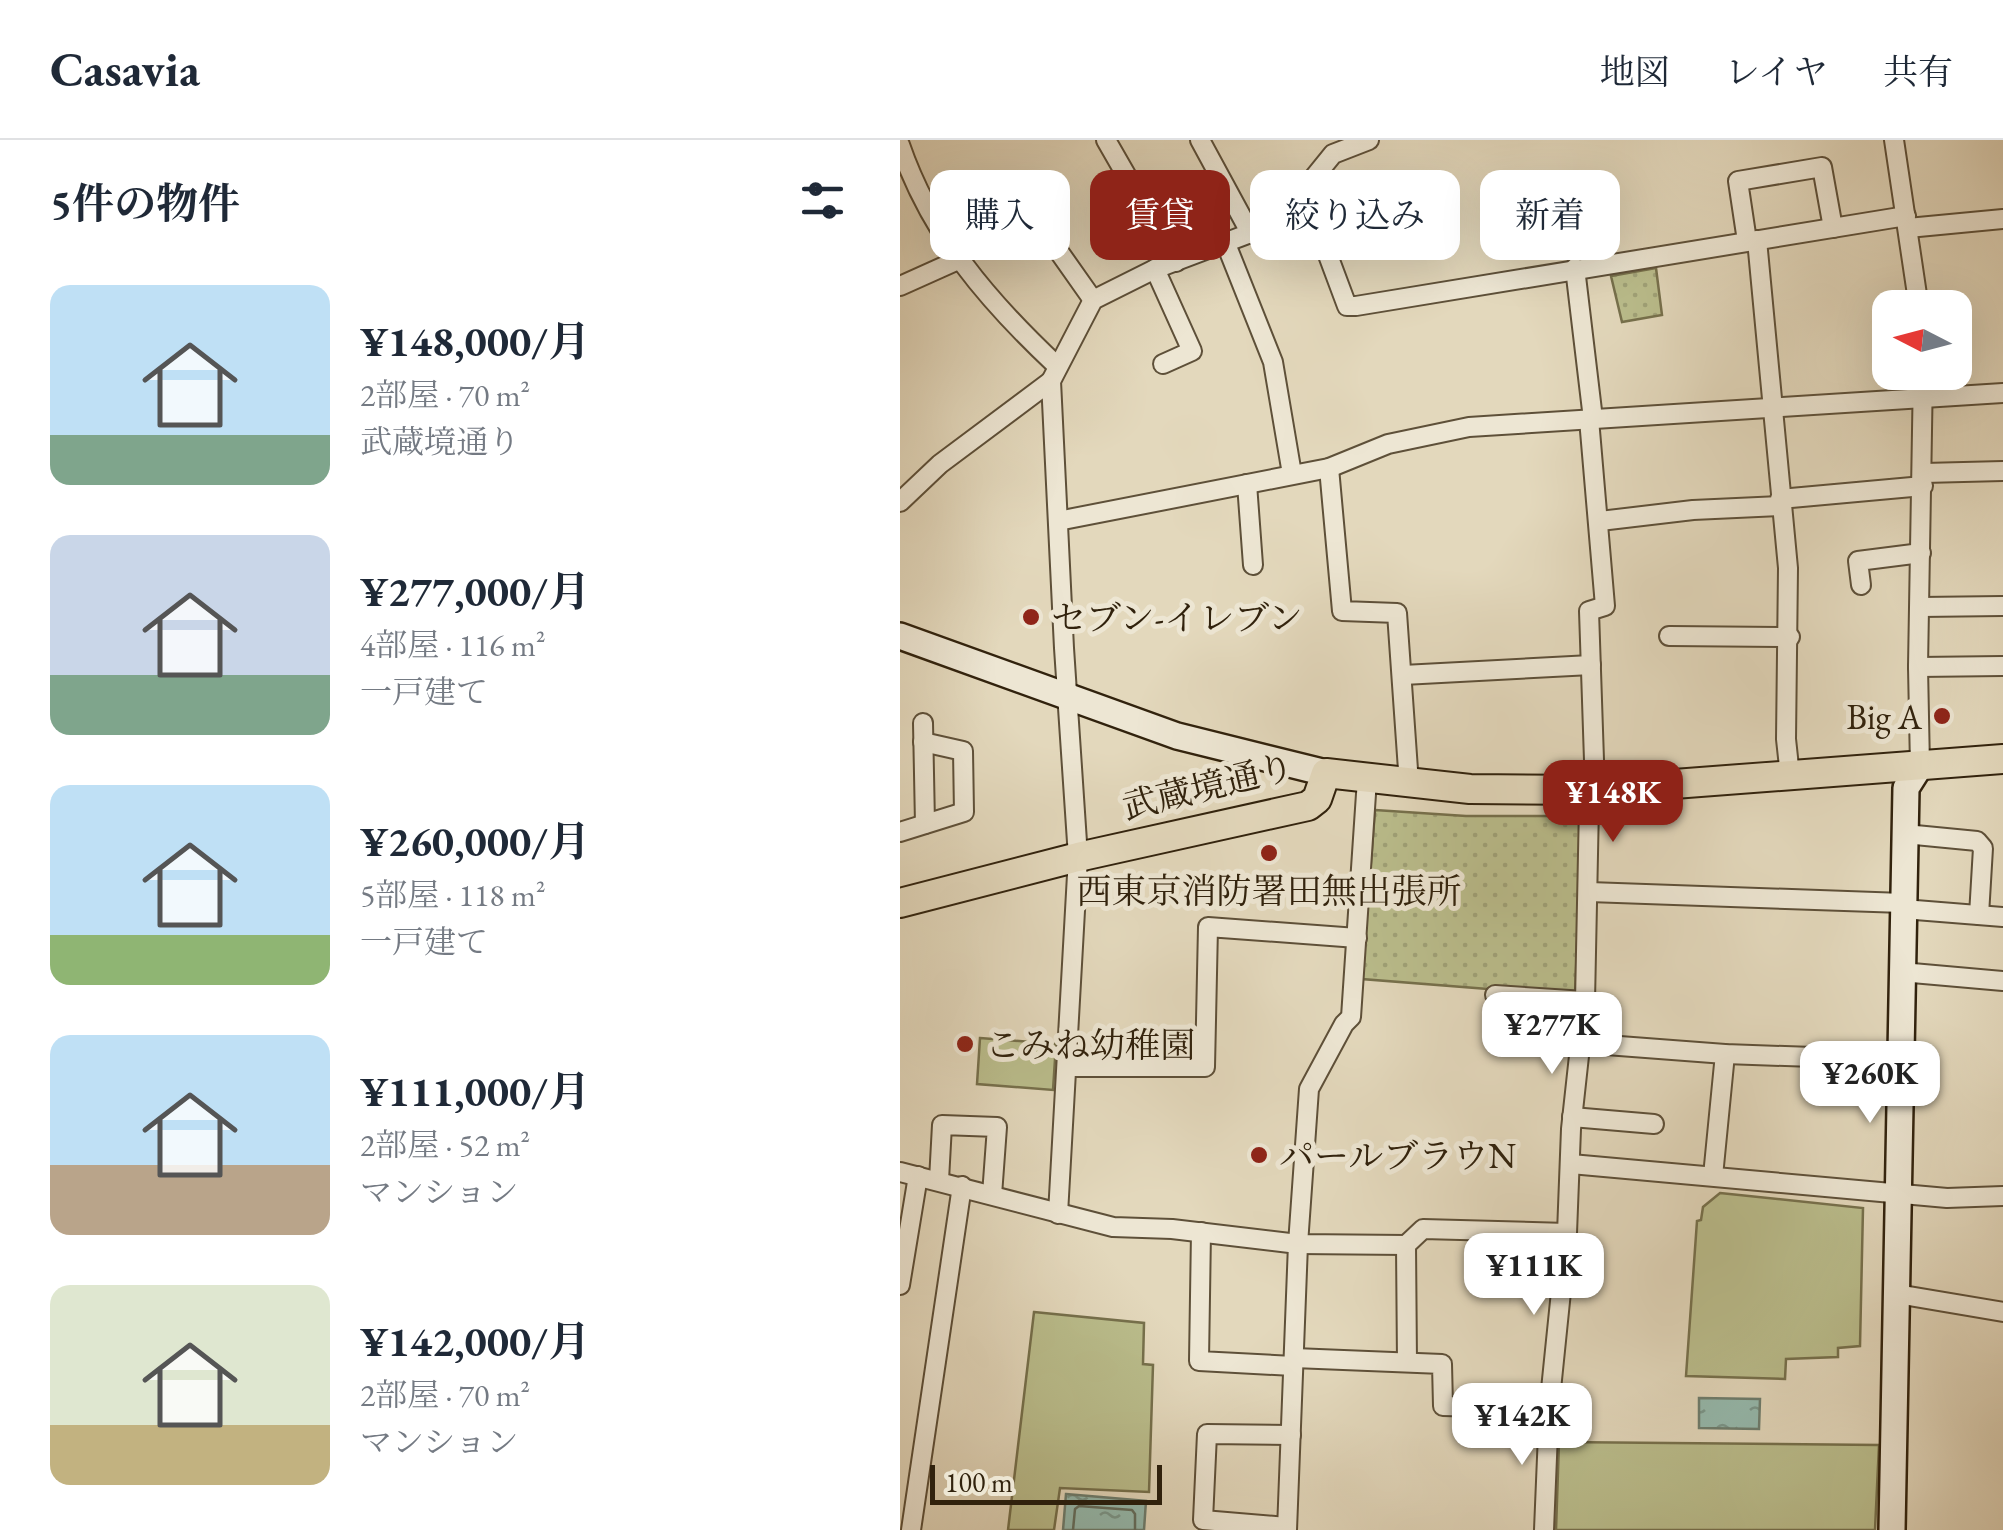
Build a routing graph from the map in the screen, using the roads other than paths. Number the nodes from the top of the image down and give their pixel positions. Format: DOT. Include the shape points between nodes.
graph roads {
  1 [pos="1106,140"];
  2 [pos="1200,140"];
  3 [pos="1369,140"];
  4 [pos="1894,140"];
  5 [pos="900,145"];
  6 [pos="1320,170"];
  7 [pos="930,216"];
  8 [pos="2003,219"];
  9 [pos="1907,222"];
  10 [pos="1833,228"];
  11 [pos="1250,232"];
  12 [pos="1752,241"];
  13 [pos="1230,254"];
  14 [pos="958,260"];
  15 [pos="1065,260"];
  16 [pos="1182,260"];
  17 [pos="1330,260"];
  18 [pos="1176,262"];
  19 [pos="1155,268"];
  20 [pos="1575,268"];
  21 [pos="900,286"];
  22 [pos="1917,290"];
  23 [pos="1093,300"];
  24 [pos="1163,364"];
  25 [pos="1054,373"];
  26 [pos="1924,390"];
  27 [pos="2003,393"];
  28 [pos="1924,398"];
  29 [pos="1773,406"];
  30 [pos="1591,419"];
  31 [pos="1329,468"];
  32 [pos="2003,471"];
  33 [pos="1292,474"];
  34 [pos="1924,480"];
  35 [pos="1247,484"];
  36 [pos="900,502"];
  37 [pos="1780,502"];
  38 [pos="1600,521"];
  39 [pos="1058,522"];
  40 [pos="1921,553"];
  41 [pos="1254,565"];
  42 [pos="1861,585"];
  43 [pos="2003,606"];
  44 [pos="1920,607"];
  45 [pos="900,636"];
  46 [pos="1669,636"];
  47 [pos="1790,637"];
  48 [pos="1591,665"];
  49 [pos="2003,666"];
  50 [pos="1918,667"];
  51 [pos="1403,671"];
  52 [pos="1068,696"];
  53 [pos="2003,759"];
  54 [pos="1920,766"];
  55 [pos="1326,773"];
  56 [pos="1790,776"];
  57 [pos="1367,779"];
  58 [pos="1409,784"];
  59 [pos="1596,790"];
  60 [pos="926,824"];
  61 [pos="900,832"];
  62 [pos="1905,834"];
  63 [pos="1078,857"];
  64 [pos="1589,892"];
  65 [pos="900,903"];
  66 [pos="1903,906"];
  67 [pos="1979,916"];
  68 [pos="2003,917"];
  69 [pos="1356,938"];
  70 [pos="1901,972"];
  71 [pos="2003,981"];
  72 [pos="1496,995"];
  73 [pos="1585,1001"];
  74 [pos="1580,1043"];
  75 [pos="1724,1054"];
  76 [pos="1900,1060"];
  77 [pos="1067,1067"];
  78 [pos="1572,1117"];
  79 [pos="1654,1124"];
  80 [pos="1571,1164"];
  81 [pos="909,1174"];
  82 [pos="1712,1176"];
  83 [pos="938,1180"];
  84 [pos="962,1186"];
  85 [pos="1896,1194"];
  86 [pos="992,1195"];
  87 [pos="2003,1196"];
  88 [pos="1058,1214"];
  89 [pos="1200,1232"];
  90 [pos="1567,1233"];
  91 [pos="1298,1244"];
  92 [pos="1406,1245"];
  93 [pos="900,1285"];
  94 [pos="1897,1294"];
  95 [pos="2003,1312"];
  96 [pos="1293,1362"];
  97 [pos="1406,1362"];
  98 [pos="1549,1408"];
  99 [pos="1290,1435"];
  100 [pos="1287,1528"];
  101 [pos="911,1530"];
  102 [pos="1544,1530"];
  103 [pos="1892,1530"];
  1 -- 18 [label="street"];
  2 -- 11 [label="street"];
  3 -- 6 [label="street" via="1333,154"];
  4 -- 9 [label="street"];
  5 -- 7 [label="street"];
  8 -- 9 [label="street"];
  9 -- 10 [label="street"];
  9 -- 22 [label="street"];
  10 -- 12 [label="street"];
  10 -- 12 [label="street" via="1822,167 1738,181"];
  12 -- 20 [label="street"];
  12 -- 29 [label="street"];
  13 -- 33 [label="street" via="1273,362"];
  14 -- 21 [label="street"];
  14 -- 25 [label="street"];
  15 -- 23 [label="street"];
  16 -- 18 [label="street"];
  17 -- 20 [label="street" via="1347,306"];
  18 -- 19 [label="street"];
  19 -- 23 [label="street"];
  19 -- 24 [label="street" via="1192,351"];
  20 -- 30 [label="street"];
  23 -- 25 [label="street"];
  25 -- 36 [label="street"];
  25 -- 39 [label="street"];
  26 -- 28 [label="street"];
  27 -- 28 [label="street"];
  28 -- 29 [label="street"];
  28 -- 34 [label="street"];
  29 -- 30 [label="street"];
  29 -- 37 [label="street"];
  30 -- 31 [label="street" via="1469,427 1388,444"];
  30 -- 38 [label="street"];
  31 -- 33 [label="street"];
  31 -- 51 [label="street" via="1342,611 1397,612"];
  32 -- 34 [label="street"];
  33 -- 35 [label="street"];
  34 -- 37 [label="street"];
  34 -- 40 [label="street"];
  35 -- 39 [label="street"];
  35 -- 41 [label="street"];
  37 -- 38 [label="street"];
  37 -- 47 [label="street"];
  38 -- 48 [label="street" via="1605,606 1588,610"];
  39 -- 52 [label="street"];
  40 -- 42 [label="street" via="1858,561"];
  40 -- 44 [label="street"];
  43 -- 44 [label="street"];
  44 -- 50 [label="street"];
  45 -- 52 [label="street"];
  46 -- 47 [label="street"];
  47 -- 56 [label="street"];
  48 -- 51 [label="street"];
  48 -- 59 [label="street"];
  49 -- 50 [label="street"];
  50 -- 54 [label="street"];
  51 -- 58 [label="street"];
  52 -- 55 [label="street" via="1216,748"];
  52 -- 63 [label="street"];
  53 -- 54 [label="main road, 武蔵境通り"];
  54 -- 56 [label="main road, 武蔵境通り"];
  54 -- 62 [label="street" via="1906,788"];
  55 -- 57 [label="main road, 武蔵境通り"];
  55 -- 63 [label="main road, 武蔵境通り" via="1318,799 1308,806"];
  56 -- 59 [label="main road, 武蔵境通り"];
  57 -- 58 [label="main road, 武蔵境通り"];
  57 -- 69 [label="street"];
  58 -- 59 [label="main road, 武蔵境通り"];
  59 -- 64 [label="street"];
  60 -- 60 [label="street" via="923,732 963,751 964,812"];
  60 -- 61 [label="street"];
  62 -- 66 [label="street"];
  62 -- 67 [label="street" via="1977,840 1983,848"];
  63 -- 65 [label="main road, 武蔵境通り"];
  63 -- 77 [label="street"];
  64 -- 66 [label="street"];
  64 -- 73 [label="street"];
  66 -- 67 [label="street"];
  66 -- 70 [label="street"];
  67 -- 68 [label="street"];
  69 -- 77 [label="street" via="1208,926 1206,1066"];
  69 -- 91 [label="street" via="1351,1017 1308,1089"];
  70 -- 71 [label="street"];
  70 -- 76 [label="street"];
  72 -- 73 [label="street"];
  73 -- 74 [label="street"];
  74 -- 75 [label="street"];
  74 -- 78 [label="street"];
  75 -- 76 [label="street"];
  75 -- 82 [label="street"];
  76 -- 85 [label="street"];
  77 -- 88 [label="street"];
  78 -- 79 [label="street"];
  78 -- 80 [label="street"];
  80 -- 82 [label="street"];
  80 -- 90 [label="street"];
  81 -- 83 [label="street"];
  81 -- 93 [label="street"];
  82 -- 85 [label="street"];
  83 -- 84 [label="street"];
  83 -- 86 [label="street" via="942,1125 996,1127"];
  84 -- 86 [label="street"];
  84 -- 101 [label="street"];
  85 -- 87 [label="street"];
  85 -- 94 [label="street"];
  86 -- 88 [label="street"];
  88 -- 89 [label="street" via="1113,1227"];
  89 -- 91 [label="street"];
  89 -- 96 [label="street" via="1199,1361"];
  90 -- 92 [label="street" via="1423,1229"];
  90 -- 98 [label="street"];
  91 -- 92 [label="street"];
  91 -- 96 [label="street"];
  92 -- 97 [label="street"];
  94 -- 95 [label="street"];
  94 -- 103 [label="street"];
  96 -- 97 [label="street"];
  96 -- 99 [label="street"];
  97 -- 98 [label="street" via="1442,1364 1443,1406"];
  98 -- 102 [label="street"];
  99 -- 100 [label="street"];
  99 -- 100 [label="street" via="1207,1434 1203,1520"];
}
